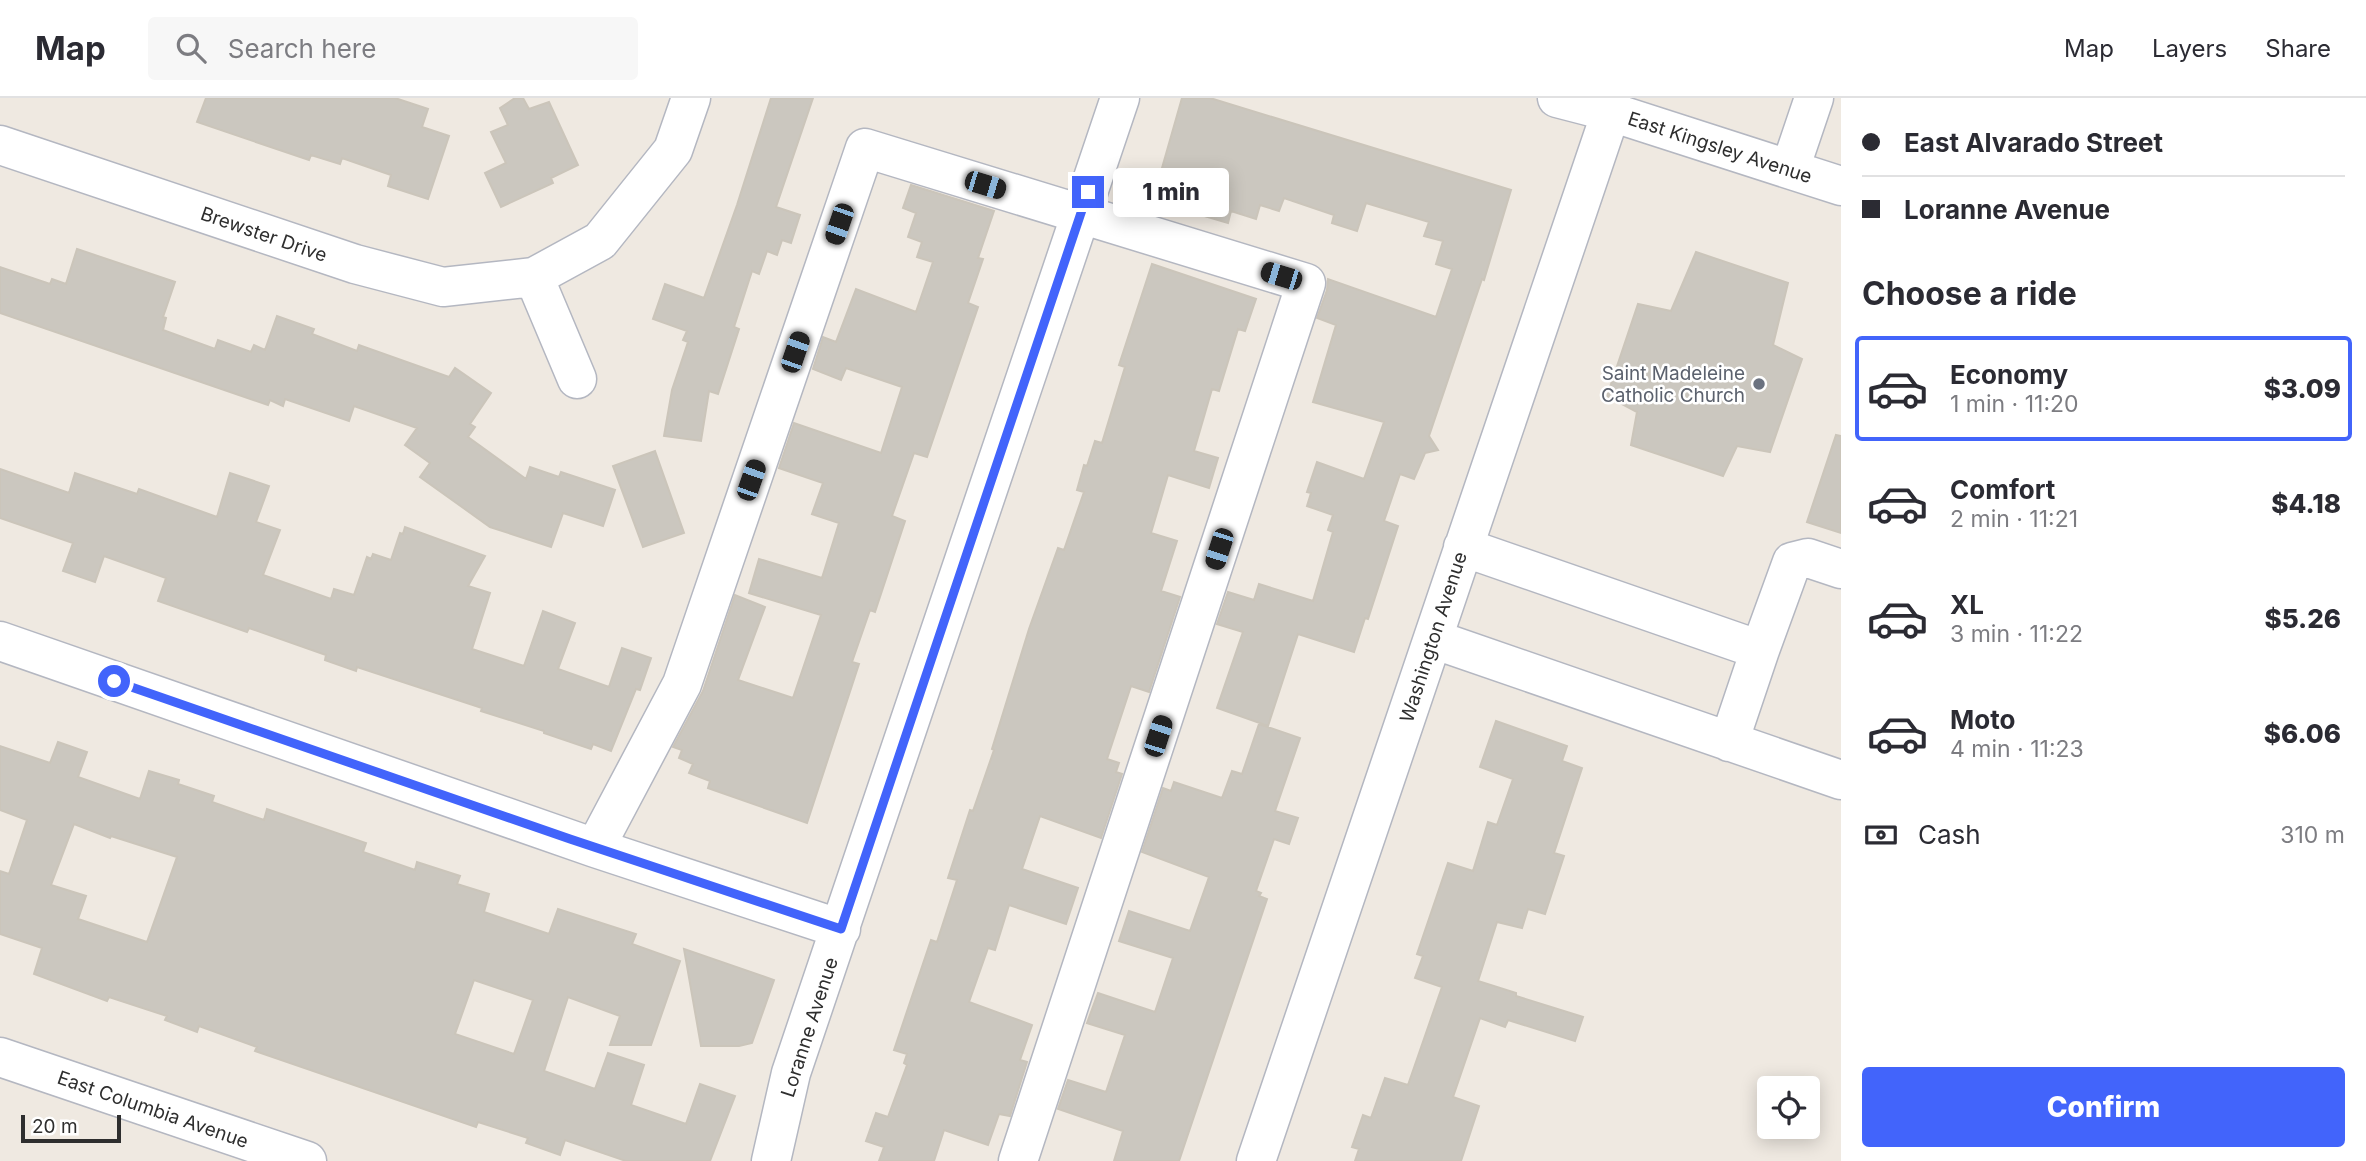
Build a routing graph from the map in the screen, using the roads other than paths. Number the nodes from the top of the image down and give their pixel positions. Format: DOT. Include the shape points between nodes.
graph roads {
  1 [pos="691,98"];
  2 [pos="1120,98"];
  3 [pos="1558,98"];
  4 [pos="1814,98"];
  5 [pos="1611,113"];
  6 [pos="0,145"];
  7 [pos="1790,169"];
  8 [pos="1841,186"];
  9 [pos="1081,215"];
  10 [pos="534,276"];
  11 [pos="577,379"];
  12 [pos="1463,547"];
  13 [pos="1841,569"];
  14 [pos="1433,639"];
  15 [pos="0,641"];
  16 [pos="1760,650"];
  17 [pos="1729,742"];
  18 [pos="1841,780"];
  19 [pos="595,848"];
  20 [pos="841,929"];
  21 [pos="0,1057"];
  22 [pos="307,1161"];
  23 [pos="771,1161"];
  24 [pos="1018,1161"];
  25 [pos="1256,1161"];
  1 -- 10 [label="street" via="673,150 600,241"];
  2 -- 9 [label="street, Loranne Avenue"];
  3 -- 5 [label="street, East Kingsley Avenue"];
  4 -- 7 [label="street"];
  5 -- 7 [label="street, East Kingsley Avenue"];
  5 -- 12 [label="street, Washington Avenue"];
  6 -- 10 [label="street, Brewster Drive" via="355,264 443,287"];
  7 -- 8 [label="street, East Kingsley Avenue"];
  9 -- 19 [label="street" via="865,148 682,684"];
  9 -- 20 [label="street, Loranne Avenue"];
  9 -- 24 [label="street" via="1306,283"];
  10 -- 11 [label="street"];
  12 -- 14 [label="street, Washington Avenue"];
  12 -- 16 [label="street"];
  13 -- 16 [label="street" via="1808,558 1792,562"];
  14 -- 17 [label="street"];
  14 -- 25 [label="street, Washington Avenue"];
  15 -- 19 [label="street"];
  16 -- 17 [label="street"];
  17 -- 18 [label="street"];
  19 -- 20 [label="street"];
  20 -- 23 [label="street, Loranne Avenue" via="791,1073"];
  21 -- 22 [label="street, East Columbia Avenue"];
}
